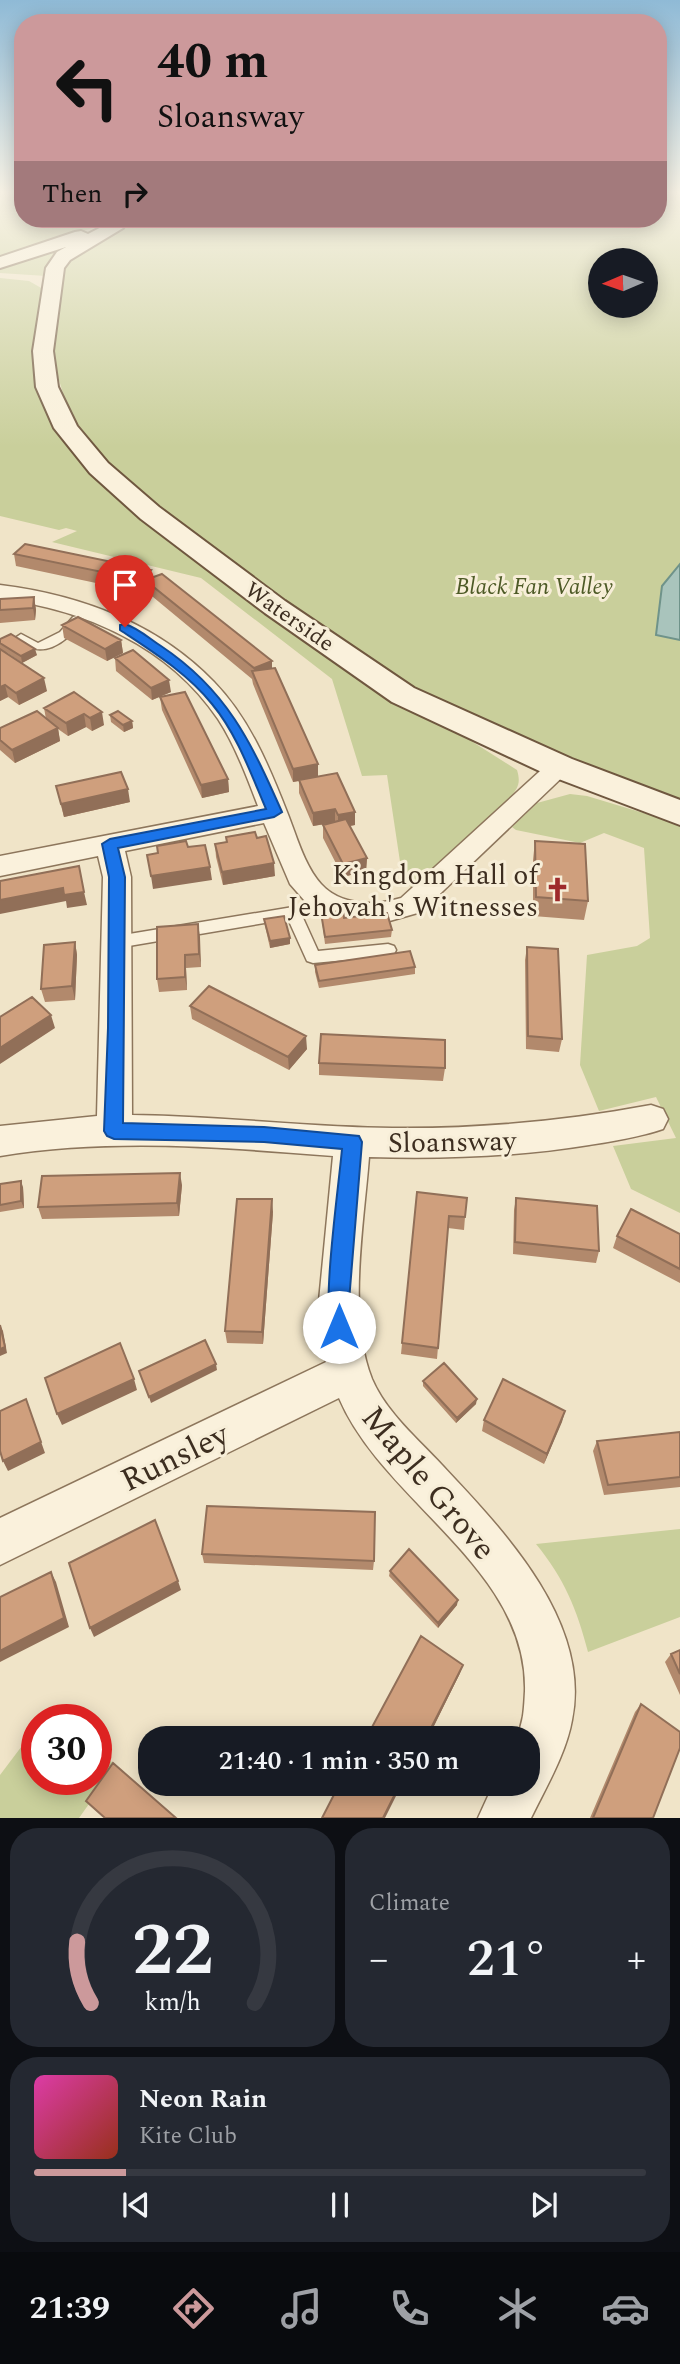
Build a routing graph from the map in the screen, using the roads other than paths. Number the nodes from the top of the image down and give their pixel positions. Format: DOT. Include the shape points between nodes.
graph roads {
  1 [pos="26,280"];
  2 [pos="0,592"];
  3 [pos="90,609"];
  4 [pos="21,638"];
  5 [pos="560,767"];
  6 [pos="274,812"];
  7 [pos="680,813"];
  8 [pos="110,844"];
  9 [pos="0,866"];
  10 [pos="117,942"];
  11 [pos="388,950"];
  12 [pos="651,1119"];
  13 [pos="114,1131"];
  14 [pos="0,1141"];
  15 [pos="352,1142"];
  16 [pos="349,1371"];
  17 [pos="0,1542"];
  18 [pos="540,1737"];
  19 [pos="515,1796"];
  20 [pos="504,1818"];
  1 -- 5 [label="main road, Waterside" via="47,387 66,428 99,468 150,513 275,607 403,695"];
  2 -- 3 [label="street" via="26,593"];
  3 -- 4 [label="lane" via="54,641 38,648"];
  3 -- 6 [label="street" via="156,646 208,691 249,753"];
  5 -- 6 [label="street" via="411,905 384,913 352,911 319,899 303,881"];
  5 -- 7 [label="main road, Waterside"];
  6 -- 8 [label="street"];
  8 -- 9 [label="street"];
  8 -- 10 [label="street" via="117,877"];
  10 -- 11 [label="lane" via="293,914 313,957"];
  10 -- 13 [label="street"];
  12 -- 15 [label="street, Sloansway" via="519,1141"];
  13 -- 14 [label="street, Sloansway" via="58,1132"];
  13 -- 15 [label="street, Sloansway"];
  15 -- 16 [label="street, Maple Grove" via="339,1301 339,1327"];
  16 -- 17 [label="street, Runsley"];
  16 -- 18 [label="street, Maple Grove" via="360,1400 383,1433 487,1548 534,1616 547,1651 550,1682 549,1715"];
  19 -- 20 [label="street"];
}
